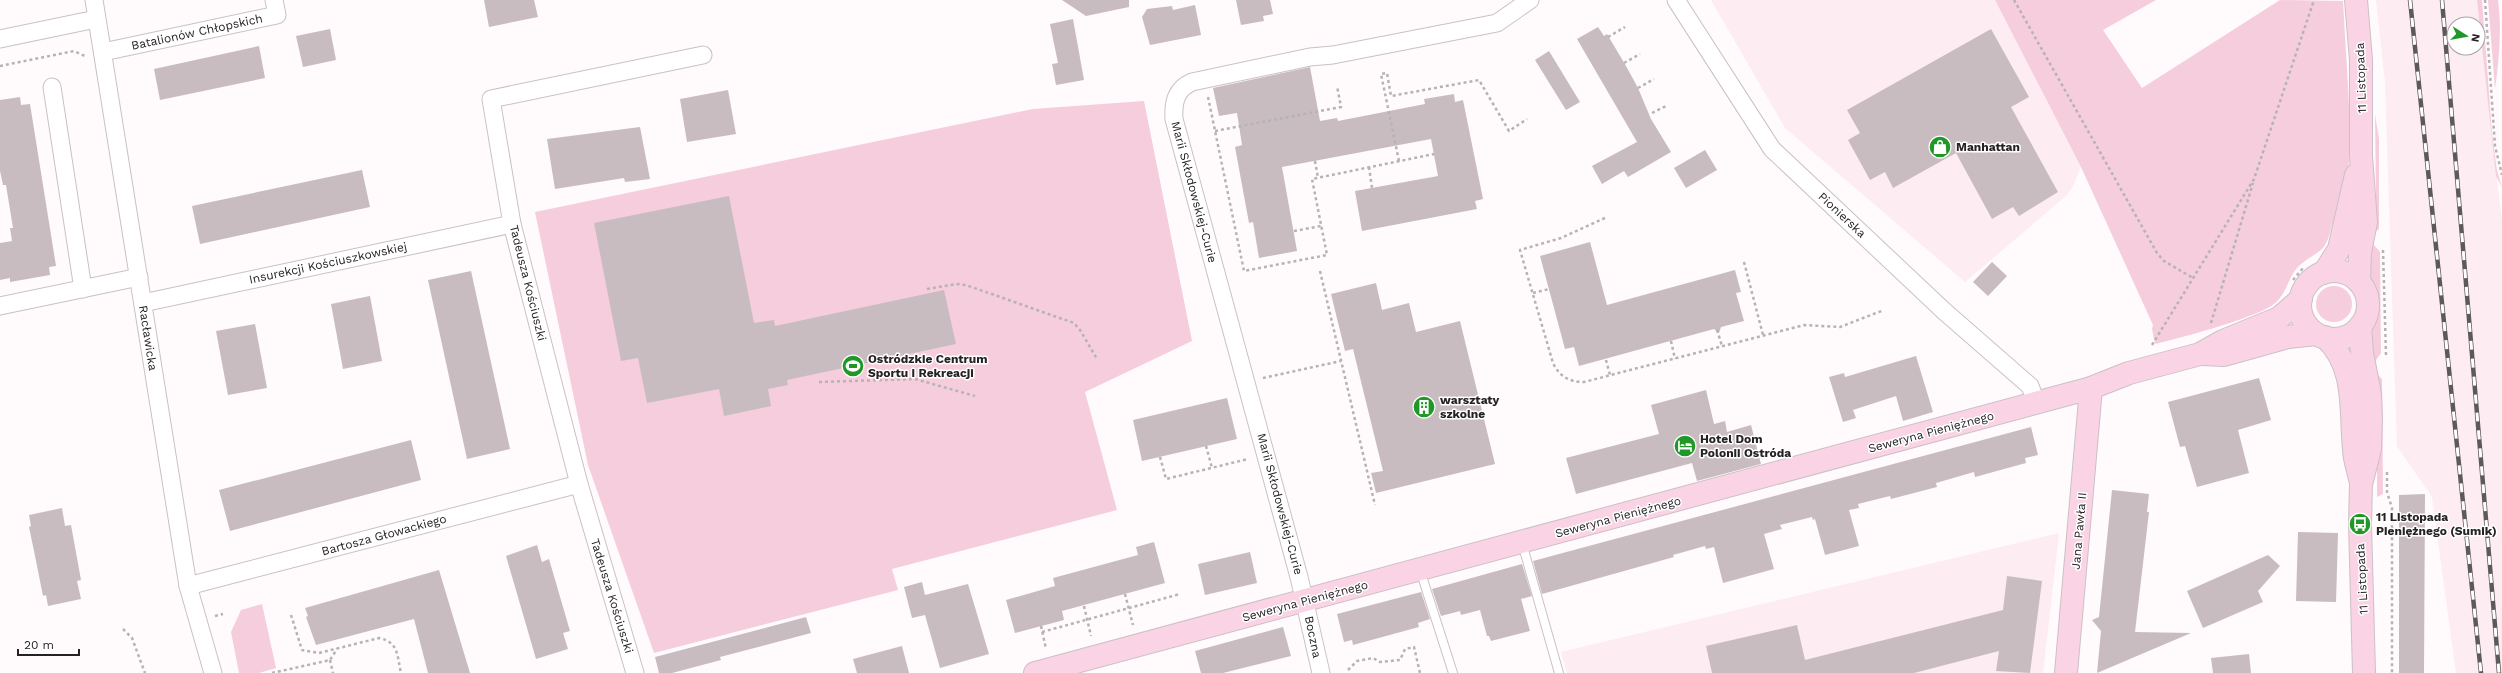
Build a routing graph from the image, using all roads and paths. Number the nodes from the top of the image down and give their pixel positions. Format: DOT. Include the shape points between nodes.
graph roads {
  1 [pos="94,0"];
  2 [pos="274,0"];
  3 [pos="1530,0"];
  4 [pos="1676,0"];
  5 [pos="2014,0"];
  6 [pos="2314,0"];
  7 [pos="2356,0"];
  8 [pos="2485,0"];
  9 [pos="96,19"];
  10 [pos="1625,27"];
  11 [pos="1608,37"];
  12 [pos="0,39"];
  13 [pos="74,51"];
  14 [pos="103,52"];
  15 [pos="1640,54"];
  16 [pos="704,55"];
  17 [pos="1624,63"];
  18 [pos="0,66"];
  19 [pos="1205,79"];
  20 [pos="1654,79"];
  21 [pos="1338,86"];
  22 [pos="52,87"];
  23 [pos="1638,88"];
  24 [pos="1668,105"];
  25 [pos="1652,113"];
  26 [pos="1527,119"];
  27 [pos="1215,131"];
  28 [pos="1434,154"];
  29 [pos="2361,156"];
  30 [pos="1315,161"];
  31 [pos="1398,161"];
  32 [pos="1369,167"];
  33 [pos="2502,175"];
  34 [pos="1318,178"];
  35 [pos="2254,179"];
  36 [pos="1372,188"];
  37 [pos="1605,218"];
  38 [pos="512,224"];
  39 [pos="1321,226"];
  40 [pos="1294,231"];
  41 [pos="1744,262"];
  42 [pos="2316,268"];
  43 [pos="1320,271"];
  44 [pos="139,277"];
  45 [pos="2193,278"];
  46 [pos="2359,282"];
  47 [pos="83,289"];
  48 [pos="927,289"];
  49 [pos="1549,289"];
  50 [pos="2295,292"];
  51 [pos="1533,293"];
  52 [pos="143,303"];
  53 [pos="0,306"];
  54 [pos="1884,310"];
  55 [pos="2210,326"];
  56 [pos="2360,326"];
  57 [pos="1717,330"];
  58 [pos="1763,335"];
  59 [pos="2321,335"];
  60 [pos="1671,341"];
  61 [pos="1722,346"];
  62 [pos="2151,347"];
  63 [pos="2200,354"];
  64 [pos="1674,358"];
  65 [pos="1097,359"];
  66 [pos="1341,360"];
  67 [pos="1606,360"];
  68 [pos="1610,375"];
  69 [pos="819,382"];
  70 [pos="1246,382"];
  71 [pos="2091,388"];
  72 [pos="976,396"];
  73 [pos="2036,404"];
  74 [pos="1206,446"];
  75 [pos="1266,454"];
  76 [pos="1160,457"];
  77 [pos="1212,468"];
  78 [pos="2387,468"];
  79 [pos="579,484"];
  80 [pos="2361,484"];
  81 [pos="1374,505"];
  82 [pos="1522,543"];
  83 [pos="1420,570"];
  84 [pos="188,586"];
  85 [pos="1125,594"];
  86 [pos="1180,594"];
  87 [pos="1306,601"];
  88 [pos="1084,606"];
  89 [pos="1129,608"];
  90 [pos="291,615"];
  91 [pos="1087,620"];
  92 [pos="1041,626"];
  93 [pos="1134,628"];
  94 [pos="123,629"];
  95 [pos="1042,632"];
  96 [pos="1092,639"];
  97 [pos="337,648"];
  98 [pos="1047,652"];
  99 [pos="330,660"];
  100 [pos="1348,670"];
  101 [pos="145,673"];
  102 [pos="213,673"];
  103 [pos="272,673"];
  104 [pos="333,673"];
  105 [pos="401,673"];
  106 [pos="635,673"];
  107 [pos="1035,673"];
  108 [pos="1321,673"];
  109 [pos="1420,673"];
  110 [pos="1453,673"];
  111 [pos="1559,673"];
  112 [pos="2066,673"];
  113 [pos="2364,673"];
  114 [pos="2392,673"];
  1 -- 9 [label="street, Racławicka"];
  2 -- 14 [label="street, Batalionów Chłopskich" via="277,14"];
  3 -- 19 [label="street, Marii Skłodowskiej-Curie" via="1497,23"];
  4 -- 73 [label="street, Pionierska" via="1772,149 1944,311 2030,386"];
  5 -- 45 [label="path" via="2157,253 2164,261"];
  6 -- 35 [label="path"];
  7 -- 29 [label="street, 11 Listopada" via="2361,60"];
  8 -- 33 [label="path" via="2495,146"];
  9 -- 12 [label="street"];
  9 -- 14 [label="street, Racławicka"];
  10 -- 11 [label="path"];
  13 -- 18 [label="path"];
  14 -- 44 [label="street, Racławicka"];
  15 -- 17 [label="path"];
  16 -- 38 [label="street, Tadeusza Kościuszki" via="491,99"];
  19 -- 27 [label="path"];
  19 -- 70 [label="street, Marii Skłodowskiej-Curie" via="1186,85 1180,91 1173,106 1174,119"];
  20 -- 23 [label="path"];
  21 -- 27 [label="path" via="1341,107"];
  22 -- 47 [label="street"];
  24 -- 25 [label="path"];
  26 -- 31 [label="path" via="1509,131 1480,80 1391,96 1387,73 1381,74"];
  27 -- 39 [label="path" via="1244,271 1327,255"];
  28 -- 31 [label="path"];
  29 -- 42 [label="street, 11 Listopada" via="2339,250"];
  29 -- 46 [label="street, 11 Listopada" via="2366,222 2360,252"];
  30 -- 34 [label="path"];
  31 -- 32 [label="path"];
  32 -- 34 [label="path"];
  32 -- 36 [label="path"];
  34 -- 39 [label="path" via="1312,179"];
  35 -- 45 [label="path"];
  35 -- 55 [label="path"];
  37 -- 51 [label="path" via="1561,238 1520,250"];
  38 -- 52 [label="street, Insurekcji Kościuszkowskiej"];
  38 -- 79 [label="street, Tadeusza Kościuszki"];
  39 -- 40 [label="path"];
  41 -- 58 [label="path"];
  42 -- 46 [label="street" via="2343,272"];
  42 -- 50 [label="street" via="2309,282"];
  42 -- 50 [label="path" via="2301,269"];
  43 -- 66 [label="path"];
  44 -- 47 [label="street"];
  44 -- 52 [label="street, Racławicka"];
  45 -- 62 [label="path"];
  46 -- 56 [label="street" via="2367,299 2365,318"];
  47 -- 53 [label="street"];
  48 -- 65 [label="path" via="956,284 966,285 1074,324"];
  49 -- 51 [label="path"];
  50 -- 59 [label="street" via="2303,319"];
  50 -- 63 [label="street, Seweryna Pieniężnego" via="2279,318 2223,340"];
  51 -- 68 [label="path" via="1553,363 1561,374 1568,379 1584,382"];
  52 -- 84 [label="street, Racławicka"];
  54 -- 58 [label="path" via="1840,327 1804,325"];
  56 -- 59 [label="street" via="2344,337"];
  56 -- 80 [label="street, 11 Listopada" via="2371,419 2370,449"];
  57 -- 61 [label="path"];
  58 -- 61 [label="path"];
  59 -- 63 [label="street, Seweryna Pieniężnego" via="2288,337 2224,355"];
  59 -- 80 [label="street, 11 Listopada" via="2336,348 2343,359 2353,418 2354,450"];
  60 -- 64 [label="path"];
  61 -- 64 [label="path"];
  63 -- 71 [label="street, Seweryna Pieniężnego" via="2130,373"];
  64 -- 68 [label="path"];
  66 -- 70 [label="path"];
  66 -- 81 [label="path"];
  67 -- 68 [label="path"];
  69 -- 72 [label="path" via="915,379"];
  70 -- 75 [label="street, Marii Skłodowskiej-Curie"];
  71 -- 73 [label="street, Seweryna Pieniężnego"];
  71 -- 112 [label="street, Jana Pawła II"];
  73 -- 82 [label="street, Seweryna Pieniężnego"];
  74 -- 77 [label="path"];
  75 -- 77 [label="path"];
  75 -- 87 [label="street, Marii Skłodowskiej-Curie"];
  76 -- 77 [label="path" via="1166,479"];
  78 -- 114 [label="path" via="2387,492 2392,508"];
  79 -- 84 [label="street, Bartosza Głowackiego"];
  79 -- 106 [label="street, Tadeusza Kościuszki"];
  80 -- 113 [label="street, 11 Listopada" via="2360,563"];
  82 -- 83 [label="street, Seweryna Pieniężnego"];
  82 -- 111 [label="lane"];
  83 -- 87 [label="street, Seweryna Pieniężnego"];
  83 -- 110 [label="lane"];
  84 -- 102 [label="street, Racławicka"];
  85 -- 89 [label="path"];
  86 -- 89 [label="path"];
  87 -- 107 [label="street, Seweryna Pieniężnego"];
  87 -- 108 [label="street, Boczna"];
  88 -- 91 [label="path"];
  89 -- 91 [label="path"];
  89 -- 93 [label="path"];
  90 -- 97 [label="path" via="302,650 319,653"];
  91 -- 95 [label="path"];
  91 -- 96 [label="path"];
  92 -- 95 [label="path"];
  94 -- 101 [label="path" via="132,638"];
  95 -- 98 [label="path"];
  97 -- 99 [label="path"];
  97 -- 105 [label="path" via="379,638 388,640 394,644"];
  99 -- 103 [label="path"];
  99 -- 104 [label="path"];
  100 -- 109 [label="path" via="1357,661 1373,658 1380,662 1400,660 1405,649 1414,646"];
}
